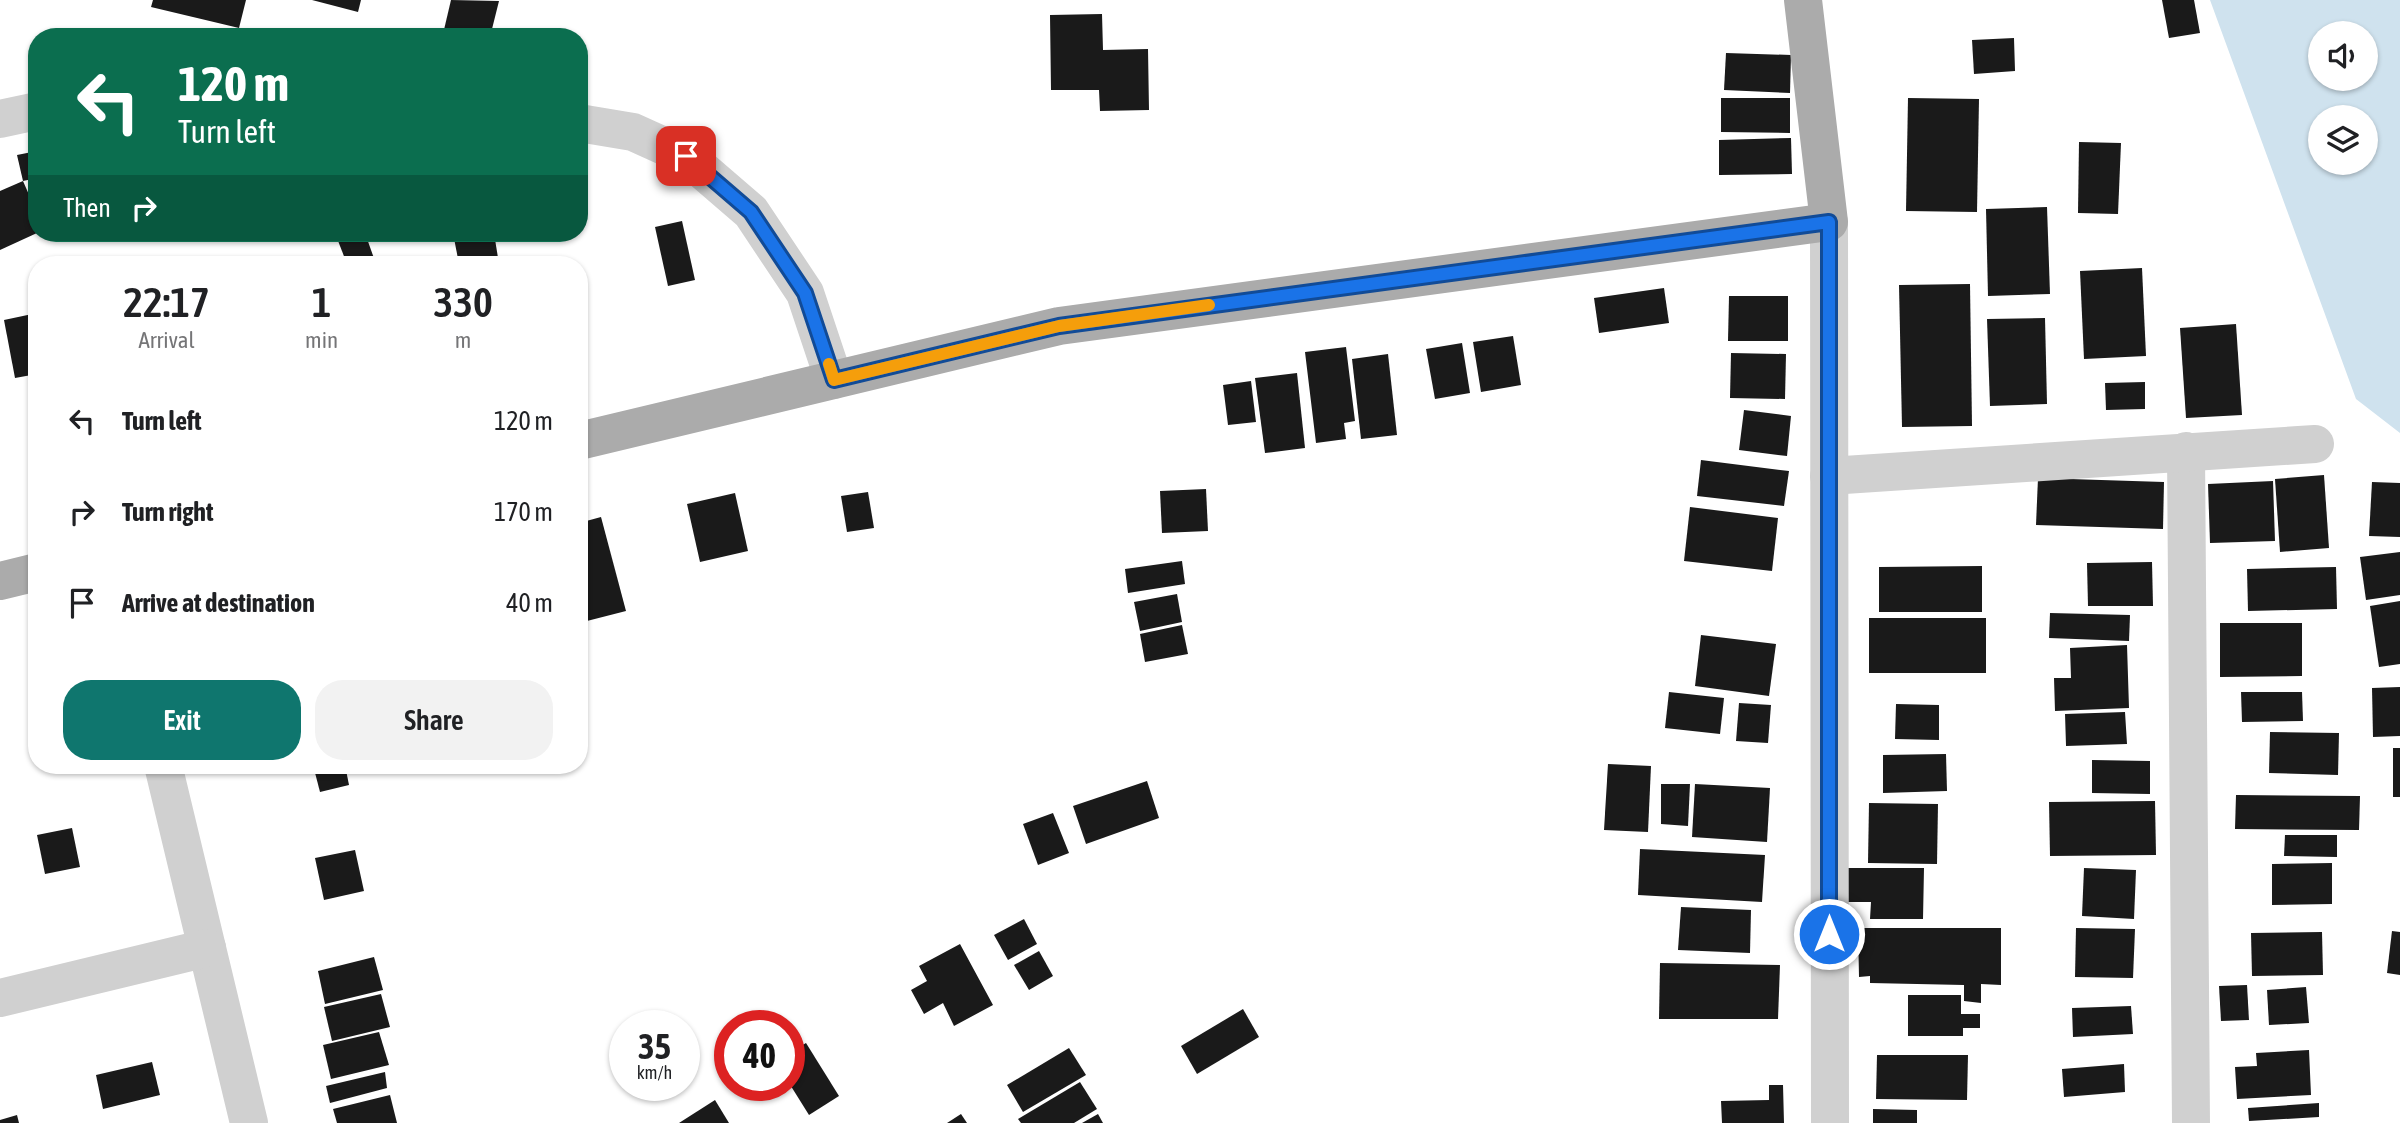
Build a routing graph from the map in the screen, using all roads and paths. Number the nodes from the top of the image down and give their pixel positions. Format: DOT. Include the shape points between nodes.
graph roads {
  1 [pos="1804,0"];
  2 [pos="28,113"];
  3 [pos="0,119"];
  4 [pos="588,124"];
  5 [pos="1829,222"];
  6 [pos="834,380"];
  7 [pos="588,439"];
  8 [pos="2315,444"];
  9 [pos="2186,451"];
  10 [pos="1829,476"];
  11 [pos="28,574"];
  12 [pos="0,581"];
  13 [pos="165,774"];
  14 [pos="207,948"];
  15 [pos="0,998"];
  16 [pos="249,1123"];
  17 [pos="1829,1123"];
  18 [pos="2191,1123"];
  1 -- 5 [label="main road"];
  2 -- 3 [label="street"];
  4 -- 6 [label="street" via="633,132 686,156 751,212 805,293"];
  5 -- 6 [label="main road" via="1059,326"];
  5 -- 10 [label="street"];
  6 -- 7 [label="main road"];
  8 -- 9 [label="street"];
  9 -- 10 [label="street"];
  9 -- 18 [label="street"];
  10 -- 17 [label="street"];
  11 -- 12 [label="main road"];
  13 -- 14 [label="street"];
  14 -- 15 [label="street"];
  14 -- 16 [label="street"];
}
